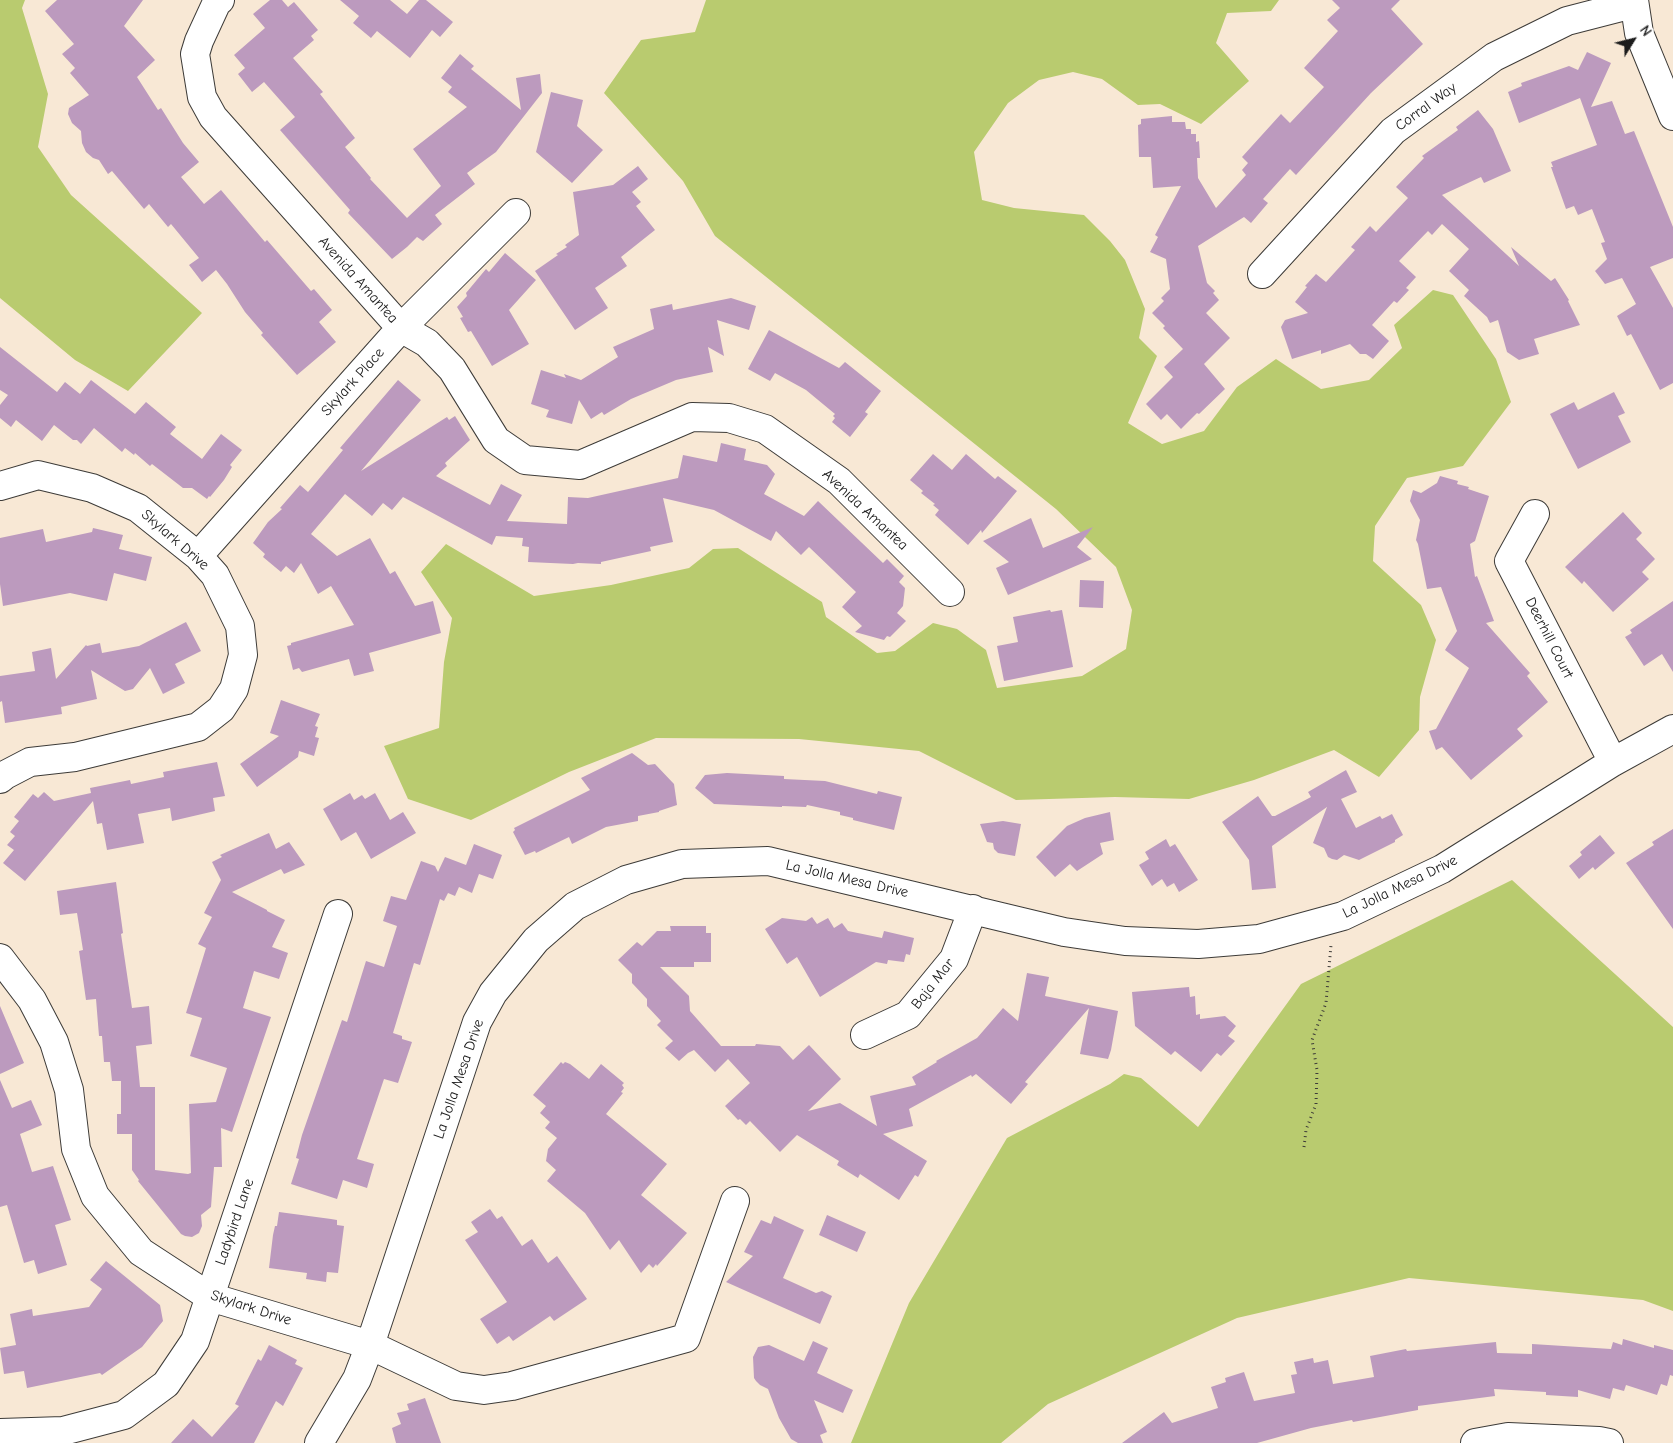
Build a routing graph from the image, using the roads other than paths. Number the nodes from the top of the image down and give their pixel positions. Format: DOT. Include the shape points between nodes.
graph roads {
  1 [pos="220,0"];
  2 [pos="1633,2"];
  3 [pos="1673,116"];
  4 [pos="516,214"];
  5 [pos="1262,274"];
  6 [pos="401,328"];
  7 [pos="0,486"];
  8 [pos="1535,514"];
  9 [pos="198,556"];
  10 [pos="950,592"];
  11 [pos="1673,729"];
  12 [pos="1613,762"];
  13 [pos="0,779"];
  14 [pos="974,909"];
  15 [pos="338,914"];
  16 [pos="0,958"];
  17 [pos="865,1035"];
  18 [pos="735,1201"];
  19 [pos="210,1297"];
  20 [pos="370,1345"];
  21 [pos="0,1433"];
  22 [pos="319,1443"];
  23 [pos="1475,1443"];
  24 [pos="1609,1443"];
  1 -- 6 [label="street, Avenida Amantea" via="195,54 202,97 213,117"];
  2 -- 3 [label="street" via="1639,33"];
  2 -- 5 [label="street, Corral Way" via="1567,21 1494,57 1393,131"];
  4 -- 6 [label="street, Skylark Place"];
  6 -- 9 [label="street, Skylark Place"];
  6 -- 10 [label="street, Avenida Amantea" via="427,343 452,369 496,440 525,460 580,465 692,418 729,418 764,429 839,481"];
  7 -- 9 [label="street, Skylark Drive" via="38,475 92,488 138,508"];
  8 -- 12 [label="street, Deerhill Court" via="1509,561"];
  9 -- 13 [label="street, Skylark Drive" via="215,575 240,626 243,655 234,688 222,709 198,727 75,757 30,762"];
  11 -- 12 [label="street, La Jolla Mesa Drive"];
  12 -- 14 [label="street, La Jolla Mesa Drive" via="1442,869 1343,916 1259,939 1198,944 1125,941 1064,932"];
  14 -- 17 [label="street, Baja Mar" via="954,959 908,1015"];
  14 -- 20 [label="street, La Jolla Mesa Drive" via="768,861 682,864 626,880 575,906 536,940 493,993 477,1022"];
  15 -- 19 [label="street, Ladybird Lane"];
  16 -- 19 [label="street, Skylark Drive" via="32,1000 54,1042 69,1090 76,1149 95,1196 141,1252"];
  18 -- 20 [label="street, Skylark Drive" via="686,1338 512,1386 484,1390 456,1386"];
  19 -- 20 [label="street, Skylark Drive"];
  19 -- 21 [label="street, Ladybird Lane" via="195,1341 166,1384 124,1415 63,1431"];
  20 -- 22 [label="street, La Jolla Mesa Drive" via="357,1379"];
  23 -- 24 [label="street" via="1508,1436"];
}
